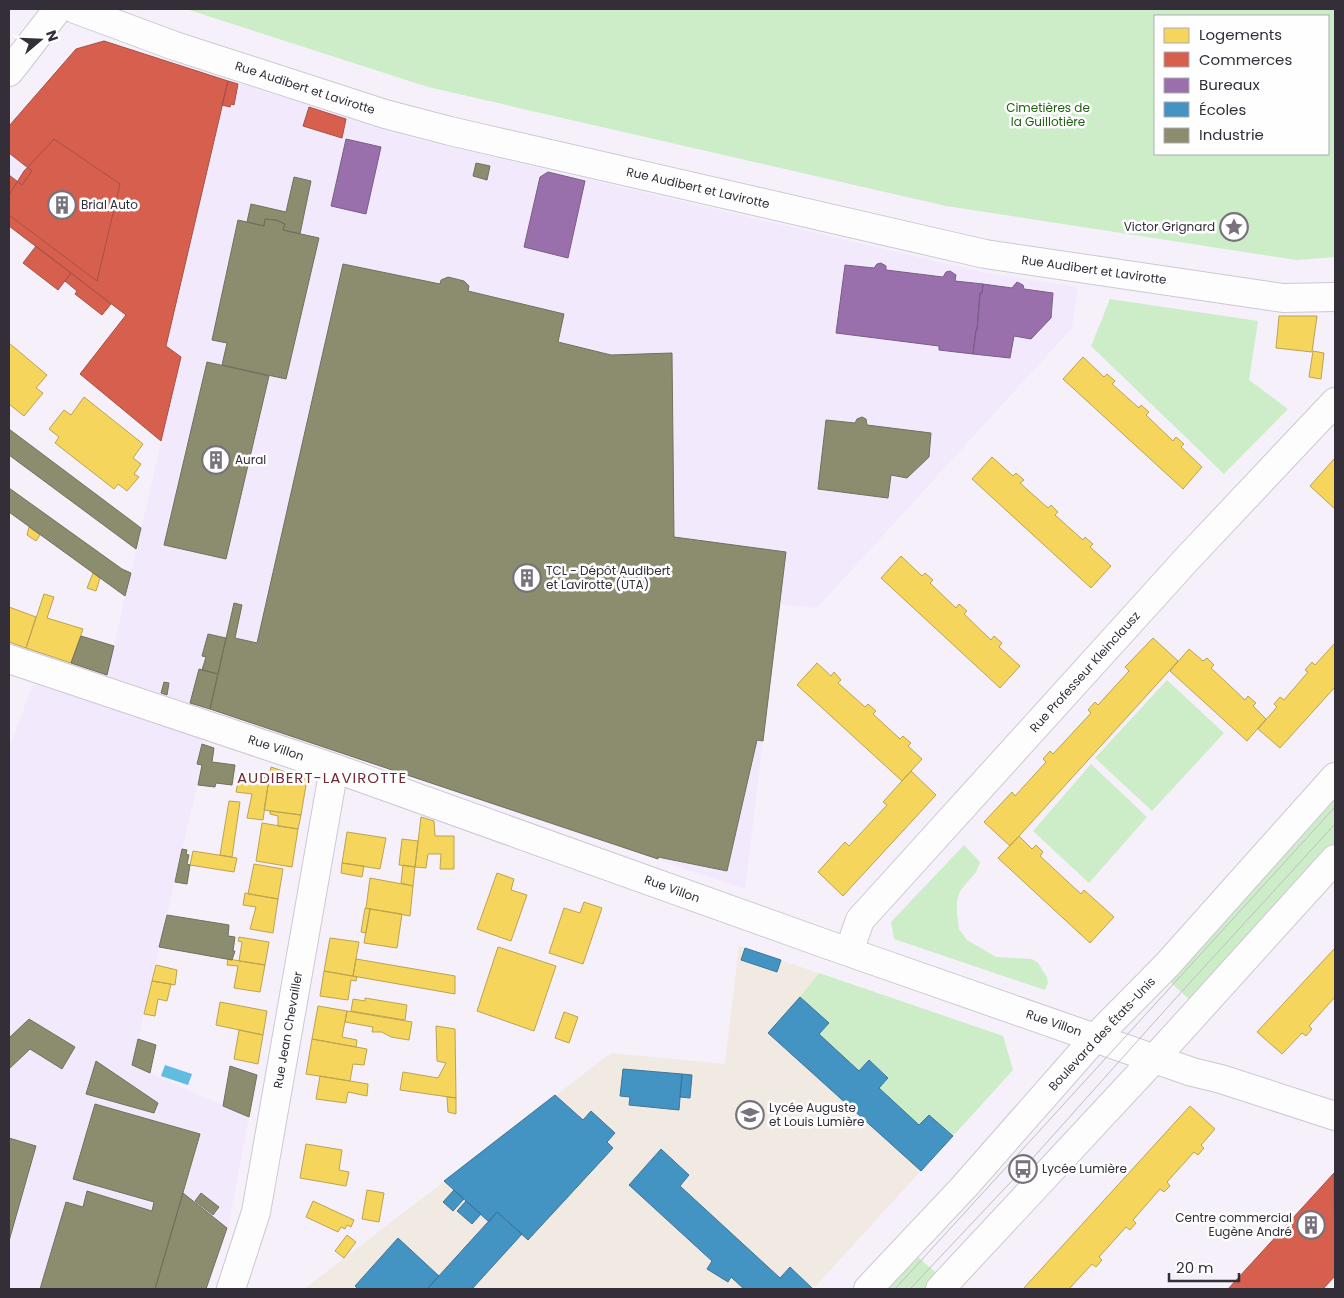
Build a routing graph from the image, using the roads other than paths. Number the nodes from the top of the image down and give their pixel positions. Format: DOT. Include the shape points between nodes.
graph roads {
  1 [pos="58,9"];
  2 [pos="75,9"];
  3 [pos="9,72"];
  4 [pos="1335,297"];
  5 [pos="1335,402"];
  6 [pos="9,659"];
  7 [pos="334,768"];
  8 [pos="1335,777"];
  9 [pos="1335,859"];
  10 [pos="849,951"];
  11 [pos="1095,1038"];
  12 [pos="1155,1058"];
  13 [pos="1335,1116"];
  14 [pos="230,1289"];
  15 [pos="868,1289"];
  16 [pos="940,1289"];
  1 -- 3 [label="street"];
  2 -- 4 [label="street, Rue Audibert et Lavirotte" via="174,46 395,116 976,252 1283,298"];
  5 -- 10 [label="street, Rue Professeur Kleinclausz" via="1187,559 860,920"];
  6 -- 7 [label="street, Rue Villon"];
  7 -- 10 [label="street, Rue Villon"];
  7 -- 14 [label="street, Rue Jean Chevailler" via="256,1212"];
  8 -- 11 [label="street, Boulevard des États-Unis" via="1167,965"];
  9 -- 12 [label="street"];
  10 -- 11 [label="street, Rue Villon"];
  11 -- 12 [label="street, Rue Villon"];
  11 -- 15 [label="street, Boulevard des États-Unis" via="964,1187"];
  12 -- 13 [label="street, Rue Villon"];
  12 -- 16 [label="street"];
}
